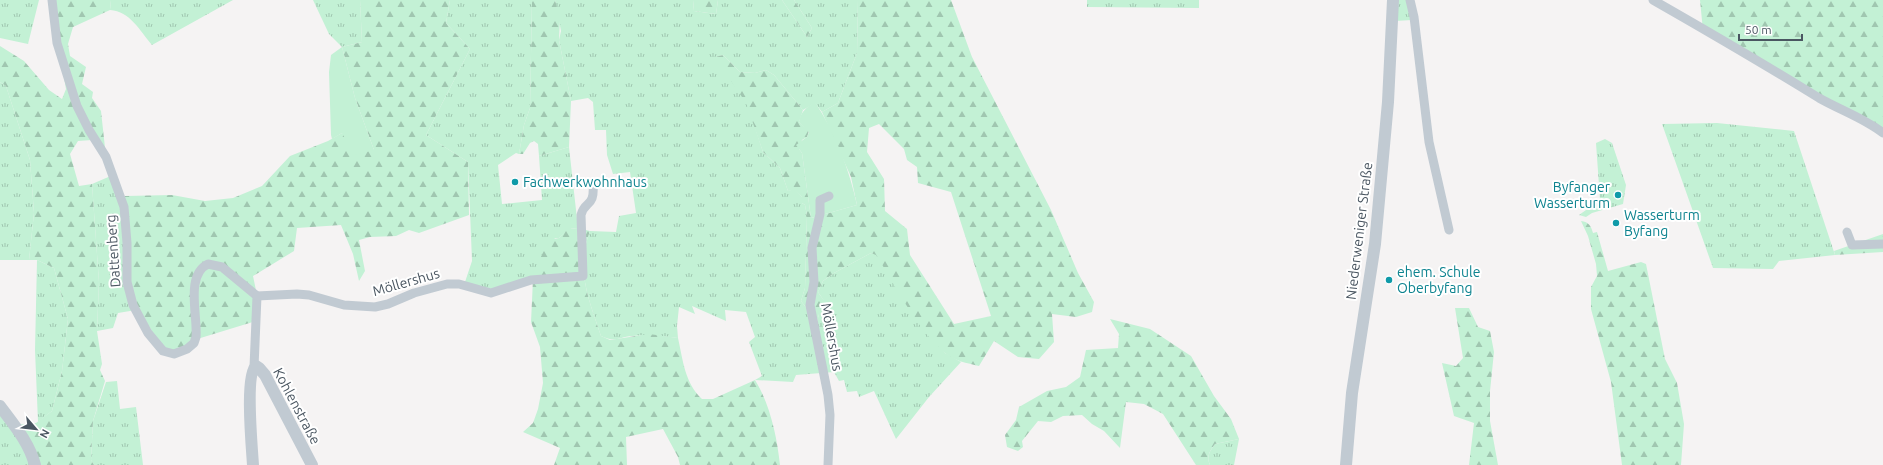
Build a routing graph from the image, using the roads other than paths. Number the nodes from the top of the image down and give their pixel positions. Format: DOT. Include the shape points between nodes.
graph roads {
  1 [pos="52,0"];
  2 [pos="1393,0"];
  3 [pos="1410,0"];
  4 [pos="1653,0"];
  5 [pos="1883,133"];
  6 [pos="593,183"];
  7 [pos="829,196"];
  8 [pos="1449,230"];
  9 [pos="1847,232"];
  10 [pos="1883,244"];
  11 [pos="257,296"];
  12 [pos="254,367"];
  13 [pos="0,406"];
  14 [pos="35,465"];
  15 [pos="253,465"];
  16 [pos="312,465"];
  17 [pos="828,465"];
  18 [pos="1346,465"];
  1 -- 11 [label="street, Dattenberg" via="57,42 77,106 106,157 124,207 127,282 133,305 156,344 163,351 174,354 194,343 195,282 205,266 212,264 222,267"];
  2 -- 18 [label="street, Niederweniger Straße" via="1388,102 1375,244 1352,393"];
  3 -- 8 [label="street" via="1429,142"];
  4 -- 5 [label="street" via="1820,99 1858,117"];
  6 -- 11 [label="street, Möllershus" via="593,198 581,215 583,276 531,280 491,293 459,284 447,284 375,306 338,304 305,295"];
  7 -- 17 [label="street, Möllershus" via="820,200 820,214 812,248 814,282 810,305 828,395"];
  9 -- 10 [label="street" via="1852,245"];
  11 -- 12 [label="street"];
  12 -- 15 [label="street, Kohlenstraße" via="250,393"];
  12 -- 16 [label="street, Kohlenstraße" via="259,368 265,375"];
  13 -- 14 [label="street" via="22,436"];
}
